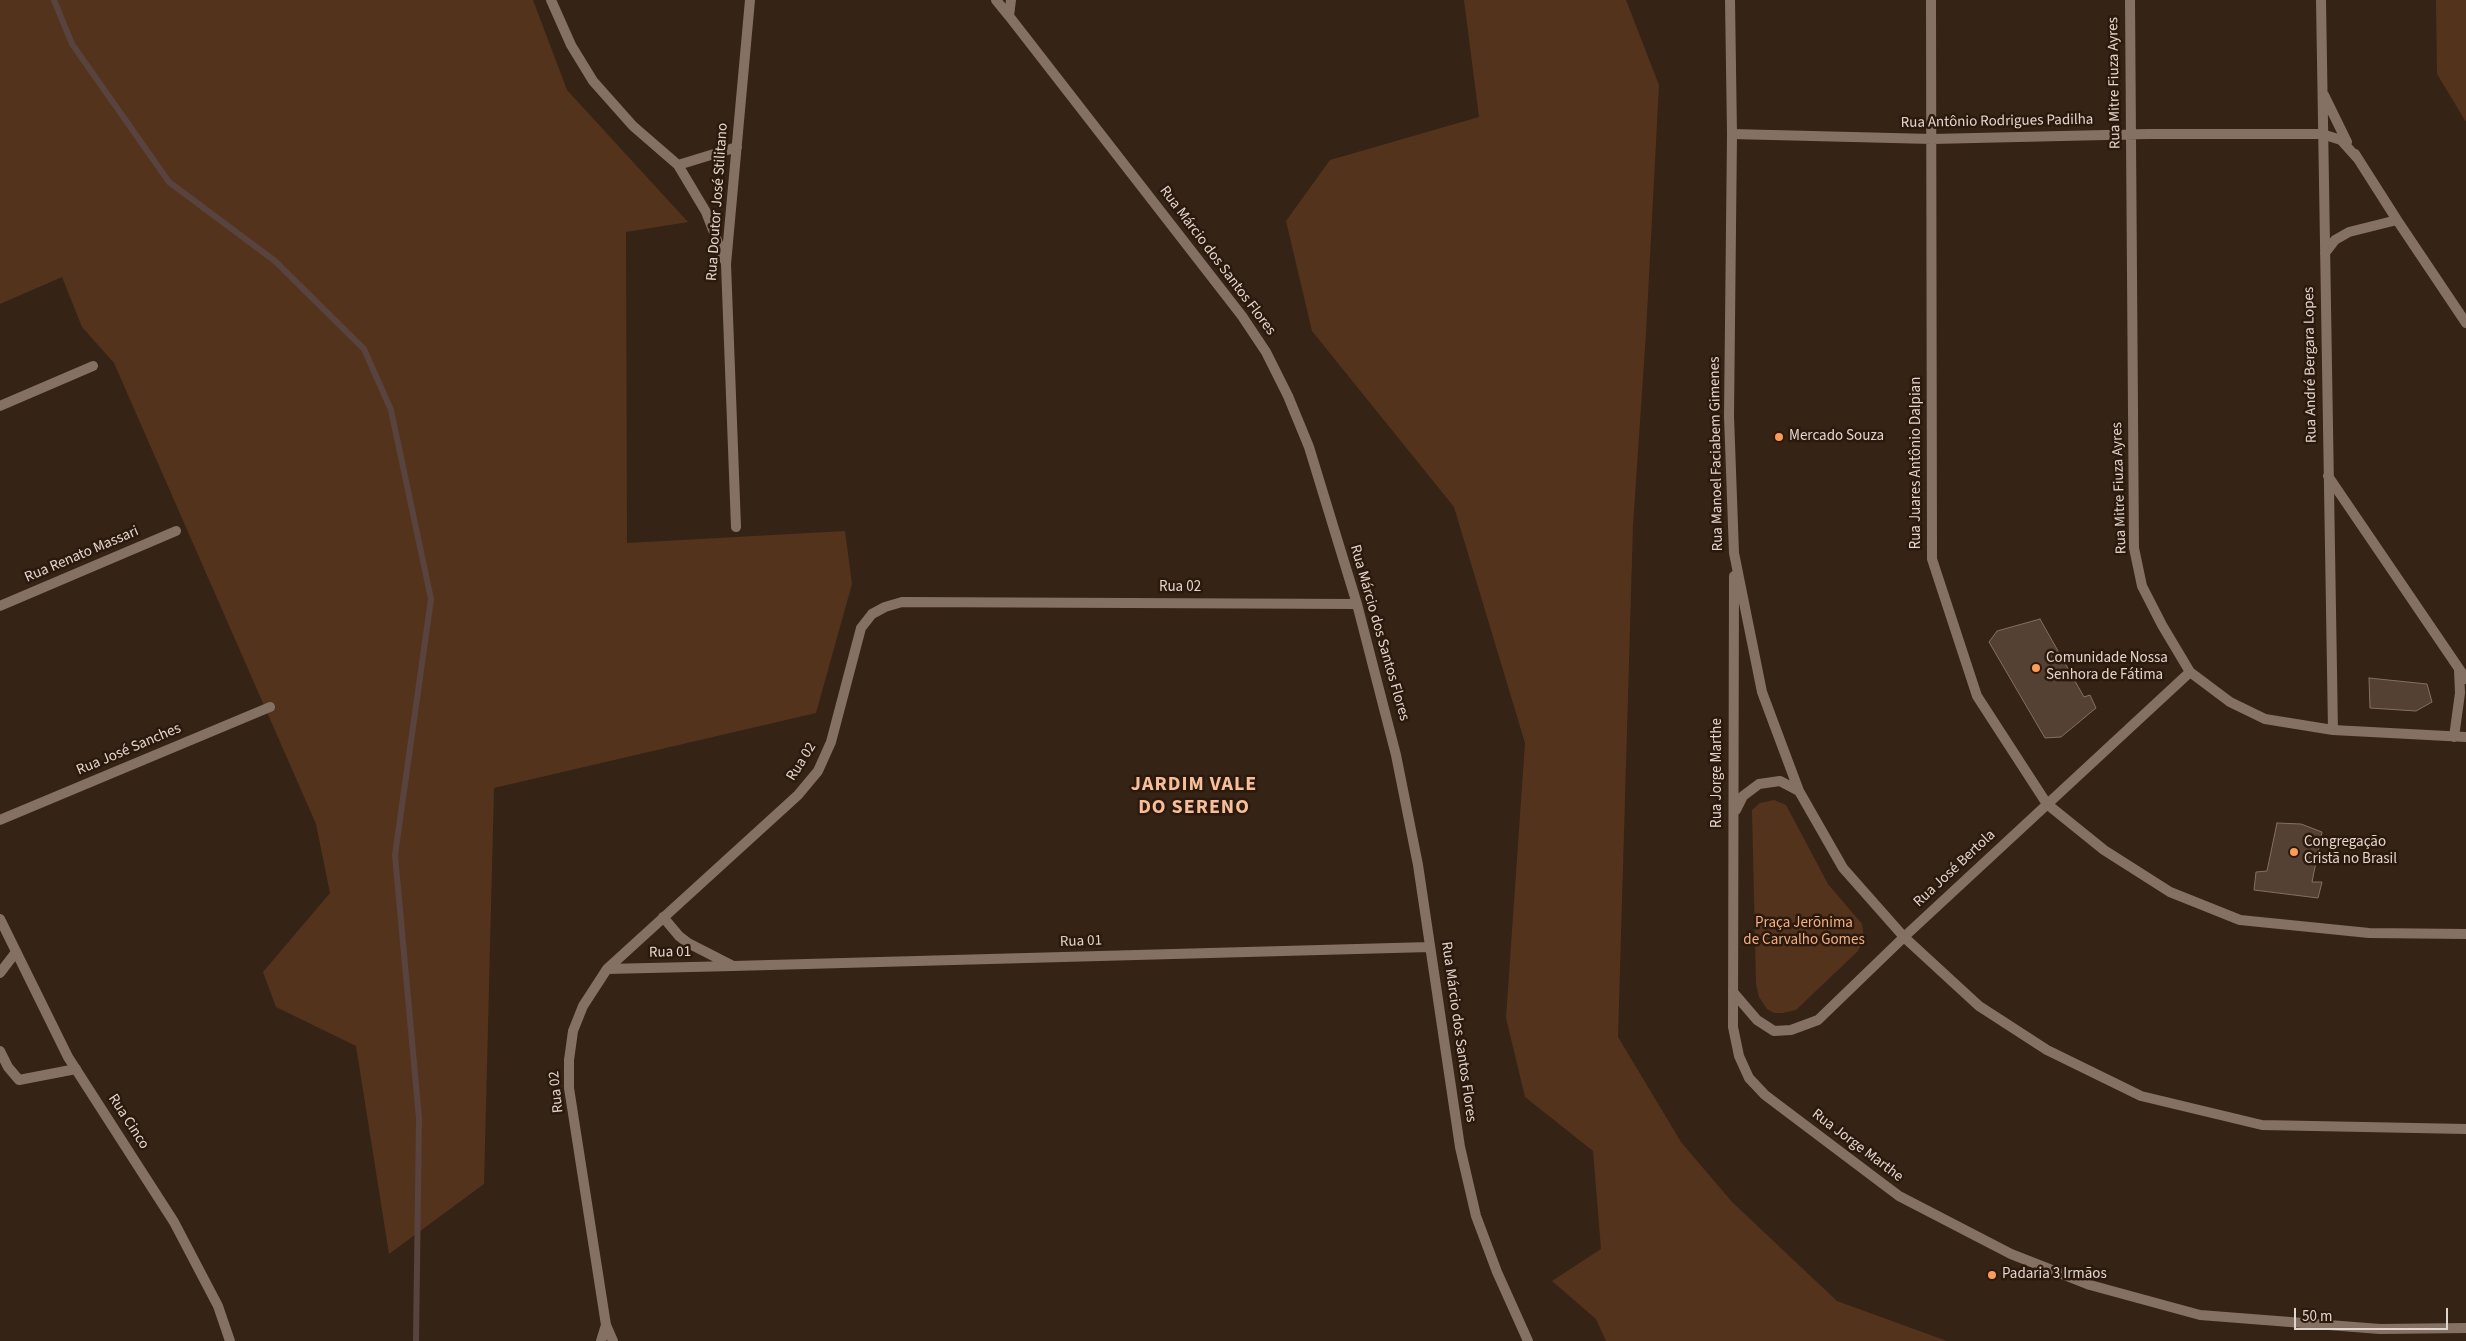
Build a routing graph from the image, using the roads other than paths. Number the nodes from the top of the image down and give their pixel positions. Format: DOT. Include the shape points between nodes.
graph roads {
  1 [pos="551,0"];
  2 [pos="750,0"];
  3 [pos="996,0"];
  4 [pos="1011,0"];
  5 [pos="1730,0"];
  6 [pos="1931,0"];
  7 [pos="2130,0"];
  8 [pos="2321,0"];
  9 [pos="1009,16"];
  10 [pos="2322,89"];
  11 [pos="1732,134"];
  12 [pos="2322,134"];
  13 [pos="2131,135"];
  14 [pos="1932,139"];
  15 [pos="737,147"];
  16 [pos="2358,159"];
  17 [pos="678,165"];
  18 [pos="2397,220"];
  19 [pos="2325,253"];
  20 [pos="726,264"];
  21 [pos="2466,323"];
  22 [pos="93,366"];
  23 [pos="0,406"];
  24 [pos="2328,475"];
  25 [pos="736,526"];
  26 [pos="176,531"];
  27 [pos="1734,552"];
  28 [pos="1357,604"];
  29 [pos="0,606"];
  30 [pos="2459,669"];
  31 [pos="2190,672"];
  32 [pos="2466,679"];
  33 [pos="270,707"];
  34 [pos="2333,730"];
  35 [pos="2454,737"];
  36 [pos="2466,737"];
  37 [pos="1799,791"];
  38 [pos="2047,804"];
  39 [pos="1733,818"];
  40 [pos="0,820"];
  41 [pos="663,917"];
  42 [pos="0,919"];
  43 [pos="2466,934"];
  44 [pos="1904,937"];
  45 [pos="1430,947"];
  46 [pos="16,952"];
  47 [pos="733,966"];
  48 [pos="607,969"];
  49 [pos="0,973"];
  50 [pos="1734,992"];
  51 [pos="0,1051"];
  52 [pos="76,1069"];
  53 [pos="2466,1129"];
  54 [pos="606,1325"];
  55 [pos="2466,1328"];
  56 [pos="230,1341"];
  57 [pos="601,1341"];
  58 [pos="613,1341"];
  59 [pos="1528,1341"];
  1 -- 17 [label="street" via="571,45 593,81 633,126"];
  2 -- 15 [label="street, Rua Doutor José Stilitano"];
  3 -- 9 [label="street, Rua Márcio dos Santos Flores"];
  4 -- 9 [label="street"];
  5 -- 11 [label="street, Rua Manoel Faciabem Gimenes"];
  6 -- 14 [label="street, Rua Juares Antônio Dalpian"];
  7 -- 13 [label="street, Rua Mitre Fiuza Ayres"];
  8 -- 10 [label="street, Rua André Bergara Lopes"];
  9 -- 28 [label="street, Rua Márcio dos Santos Flores" via="1212,276 1266,352 1309,447"];
  10 -- 12 [label="street, Rua André Bergara Lopes"];
  10 -- 16 [label="street"];
  11 -- 14 [label="street, Rua Antônio Rodrigues Padilha"];
  11 -- 27 [label="street, Rua Manoel Faciabem Gimenes" via="1729,416"];
  12 -- 13 [label="street, Rua Antônio Rodrigues Padilha"];
  12 -- 16 [label="street" via="2341,140"];
  12 -- 19 [label="street, Rua André Bergara Lopes"];
  13 -- 14 [label="street, Rua Antônio Rodrigues Padilha"];
  13 -- 31 [label="street, Rua Mitre Fiuza Ayres" via="2134,548 2142,586"];
  14 -- 38 [label="street, Rua Juares Antônio Dalpian" via="1932,559 1977,696"];
  15 -- 17 [label="street"];
  15 -- 20 [label="street, Rua Doutor José Stilitano"];
  16 -- 18 [label="street"];
  17 -- 20 [label="street" via="706,212"];
  18 -- 19 [label="street" via="2350,232 2335,240"];
  18 -- 21 [label="street"];
  19 -- 24 [label="street, Rua André Bergara Lopes"];
  20 -- 25 [label="street, Rua Doutor José Stilitano"];
  22 -- 23 [label="street"];
  24 -- 30 [label="street"];
  24 -- 34 [label="street, Rua André Bergara Lopes"];
  26 -- 29 [label="street, Rua Renato Massari"];
  27 -- 37 [label="street, Rua Manoel Faciabem Gimenes" via="1762,692"];
  27 -- 39 [label="street, Rua Jorge Marthe"];
  28 -- 41 [label="street, Rua 02" via="902,602 885,607 872,614 861,628 831,742 818,771 798,795"];
  28 -- 45 [label="street, Rua Márcio dos Santos Flores" via="1396,755"];
  30 -- 32 [label="street"];
  30 -- 35 [label="street" via="2460,693"];
  31 -- 34 [label="street, Rua Mitre Fiuza Ayres" via="2230,702 2265,719"];
  31 -- 38 [label="street, Rua José Bertola"];
  33 -- 40 [label="street, Rua José Sanches"];
  34 -- 35 [label="street, Rua Mitre Fiuza Ayres"];
  35 -- 36 [label="street, Rua Mitre Fiuza Ayres"];
  37 -- 39 [label="street" via="1780,781 1759,784 1743,796"];
  37 -- 44 [label="street, Rua Manoel Faciabem Gimenes" via="1843,868"];
  38 -- 43 [label="street, Rua Juares Antônio Dalpian" via="2104,850 2170,892 2240,920 2369,933"];
  38 -- 44 [label="street, Rua José Bertola"];
  39 -- 50 [label="street, Rua Jorge Marthe"];
  41 -- 47 [label="street, Rua 01" via="688,943"];
  41 -- 48 [label="street, Rua 02"];
  42 -- 46 [label="street, Rua Cinco"];
  44 -- 50 [label="street, Rua José Bertola" via="1818,1020 1791,1030 1774,1030 1765,1026"];
  44 -- 53 [label="street, Rua Manoel Faciabem Gimenes" via="1980,1006 2047,1050 2141,1096 2262,1125"];
  45 -- 47 [label="street, Rua 01"];
  45 -- 59 [label="street, Rua Márcio dos Santos Flores" via="1460,1147 1476,1216"];
  46 -- 49 [label="street"];
  46 -- 52 [label="street, Rua Cinco"];
  47 -- 48 [label="street, Rua 01"];
  48 -- 54 [label="street, Rua 02" via="573,1031 568,1060 569,1088"];
  50 -- 55 [label="street, Rua Jorge Marthe" via="1734,1027 1739,1056 1749,1078 1764,1094 1899,1196 2011,1254 2090,1285 2200,1315 2380,1329"];
  51 -- 52 [label="street" via="19,1080"];
  52 -- 56 [label="street, Rua Cinco" via="174,1222 218,1306"];
  54 -- 57 [label="street, Rua 02"];
  54 -- 58 [label="street, Rua 02"];
}
